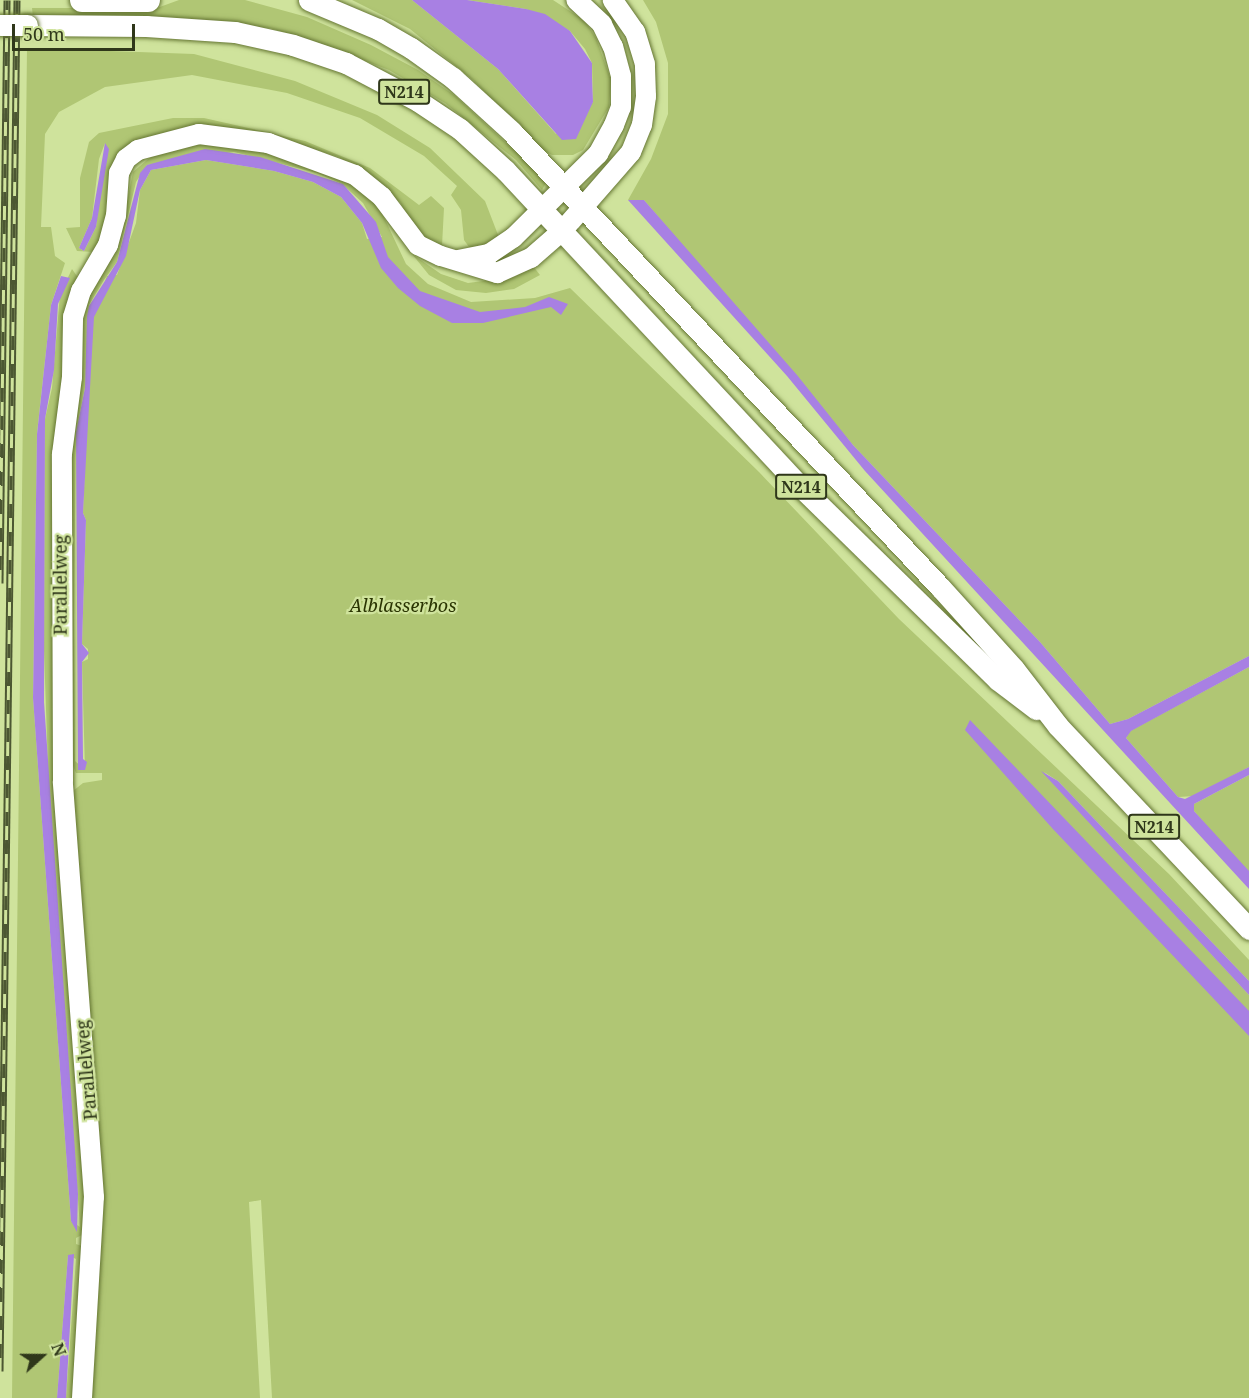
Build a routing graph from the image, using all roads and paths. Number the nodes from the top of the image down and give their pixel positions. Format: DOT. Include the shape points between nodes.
graph roads {
  1 [pos="82,0"];
  2 [pos="148,0"];
  3 [pos="309,0"];
  4 [pos="576,0"];
  5 [pos="613,0"];
  6 [pos="0,25"];
  7 [pos="563,185"];
  8 [pos="584,206"];
  9 [pos="542,207"];
  10 [pos="563,230"];
  11 [pos="455,261"];
  12 [pos="1058,726"];
  13 [pos="1249,929"];
  14 [pos="82,1398"];
  1 -- 2 [label="highway"];
  3 -- 7 [label="main road, N214" via="378,29 453,78"];
  4 -- 7 [label="street" via="602,24 613,46 621,76 621,106 598,154"];
  5 -- 8 [label="street, Parallelweg" via="634,32 645,64 642,125 631,152"];
  6 -- 9 [label="main road, N214, bridge" via="146,26 235,32 338,60 404,92 460,129"];
  7 -- 8 [label="main road, N214"];
  7 -- 9 [label="street"];
  8 -- 10 [label="street, Parallelweg"];
  8 -- 12 [label="main road, N214" via="955,604 1014,669"];
  9 -- 10 [label="main road, N214"];
  9 -- 11 [label="street" via="513,238 489,254"];
  10 -- 11 [label="street, Parallelweg" via="531,258 497,273"];
  10 -- 12 [label="main road, N214" via="873,560 998,680"];
  11 -- 14 [label="street, Parallelweg" via="418,245 382,197 339,166 268,143 199,134 138,150 126,159 119,173 116,216 108,245 76,304 72,377 62,434 60,670 63,781 94,1197"];
  12 -- 13 [label="main road, N214"];
}
